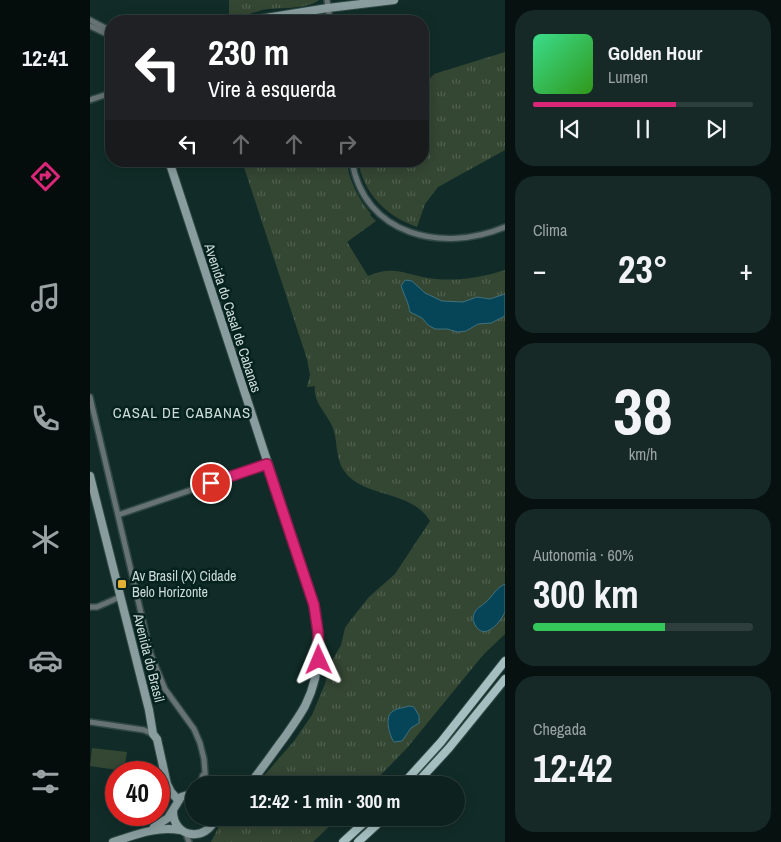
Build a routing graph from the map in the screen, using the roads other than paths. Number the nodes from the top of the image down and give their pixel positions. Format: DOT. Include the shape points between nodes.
graph roads {
  1 [pos="394,0"];
  2 [pos="328,4"];
  3 [pos="275,15"];
  4 [pos="90,20"];
  5 [pos="90,26"];
  6 [pos="105,28"];
  7 [pos="105,33"];
  8 [pos="105,95"];
  9 [pos="90,100"];
  10 [pos="171,167"];
  11 [pos="353,167"];
  12 [pos="505,227"];
  13 [pos="90,397"];
  14 [pos="267,464"];
  15 [pos="90,476"];
  16 [pos="118,515"];
  17 [pos="120,597"];
  18 [pos="90,607"];
  19 [pos="505,661"];
  20 [pos="505,679"];
  21 [pos="90,722"];
  22 [pos="153,734"];
  23 [pos="205,767"];
  24 [pos="202,776"];
  25 [pos="206,776"];
  26 [pos="255,776"];
  27 [pos="410,776"];
  28 [pos="424,776"];
  29 [pos="185,796"];
  30 [pos="178,800"];
  31 [pos="173,811"];
  32 [pos="210,826"];
  33 [pos="212,826"];
  34 [pos="361,826"];
  35 [pos="375,826"];
  36 [pos="148,831"];
  37 [pos="186,837"];
  38 [pos="112,842"];
  39 [pos="204,842"];
  40 [pos="344,842"];
  41 [pos="358,842"];
  1 -- 2 [label="street"];
  2 -- 3 [label="street"];
  4 -- 6 [label="street"];
  5 -- 7 [label="street"];
  8 -- 9 [label="street"];
  10 -- 14 [label="street, Avenida do Casal de Cabanas"];
  11 -- 12 [label="street" via="354,176 374,210 417,235 448,239 478,236"];
  13 -- 16 [label="street"];
  14 -- 16 [label="street"];
  14 -- 26 [label="street, Avenida do Casal de Cabanas" via="314,605 319,660 305,706"];
  15 -- 17 [label="street, Avenida do Brasil"];
  16 -- 23 [label="street" via="154,664 169,695 198,736"];
  17 -- 18 [label="street"];
  17 -- 22 [label="street, Avenida do Brasil"];
  19 -- 27 [label="main road"];
  20 -- 28 [label="main road"];
  21 -- 22 [label="street"];
  22 -- 30 [label="street, Avenida do Brasil" via="169,788"];
  23 -- 24 [label="street"];
  23 -- 25 [label="street"];
  29 -- 30 [label="street"];
  30 -- 31 [label="street"];
  31 -- 36 [label="street" via="164,822"];
  31 -- 37 [label="street" via="174,822"];
  32 -- 37 [label="street" via="197,836"];
  33 -- 39 [label="street"];
  34 -- 40 [label="main road"];
  35 -- 41 [label="main road"];
  36 -- 37 [label="street" via="164,828"];
  36 -- 38 [label="street"];
}
